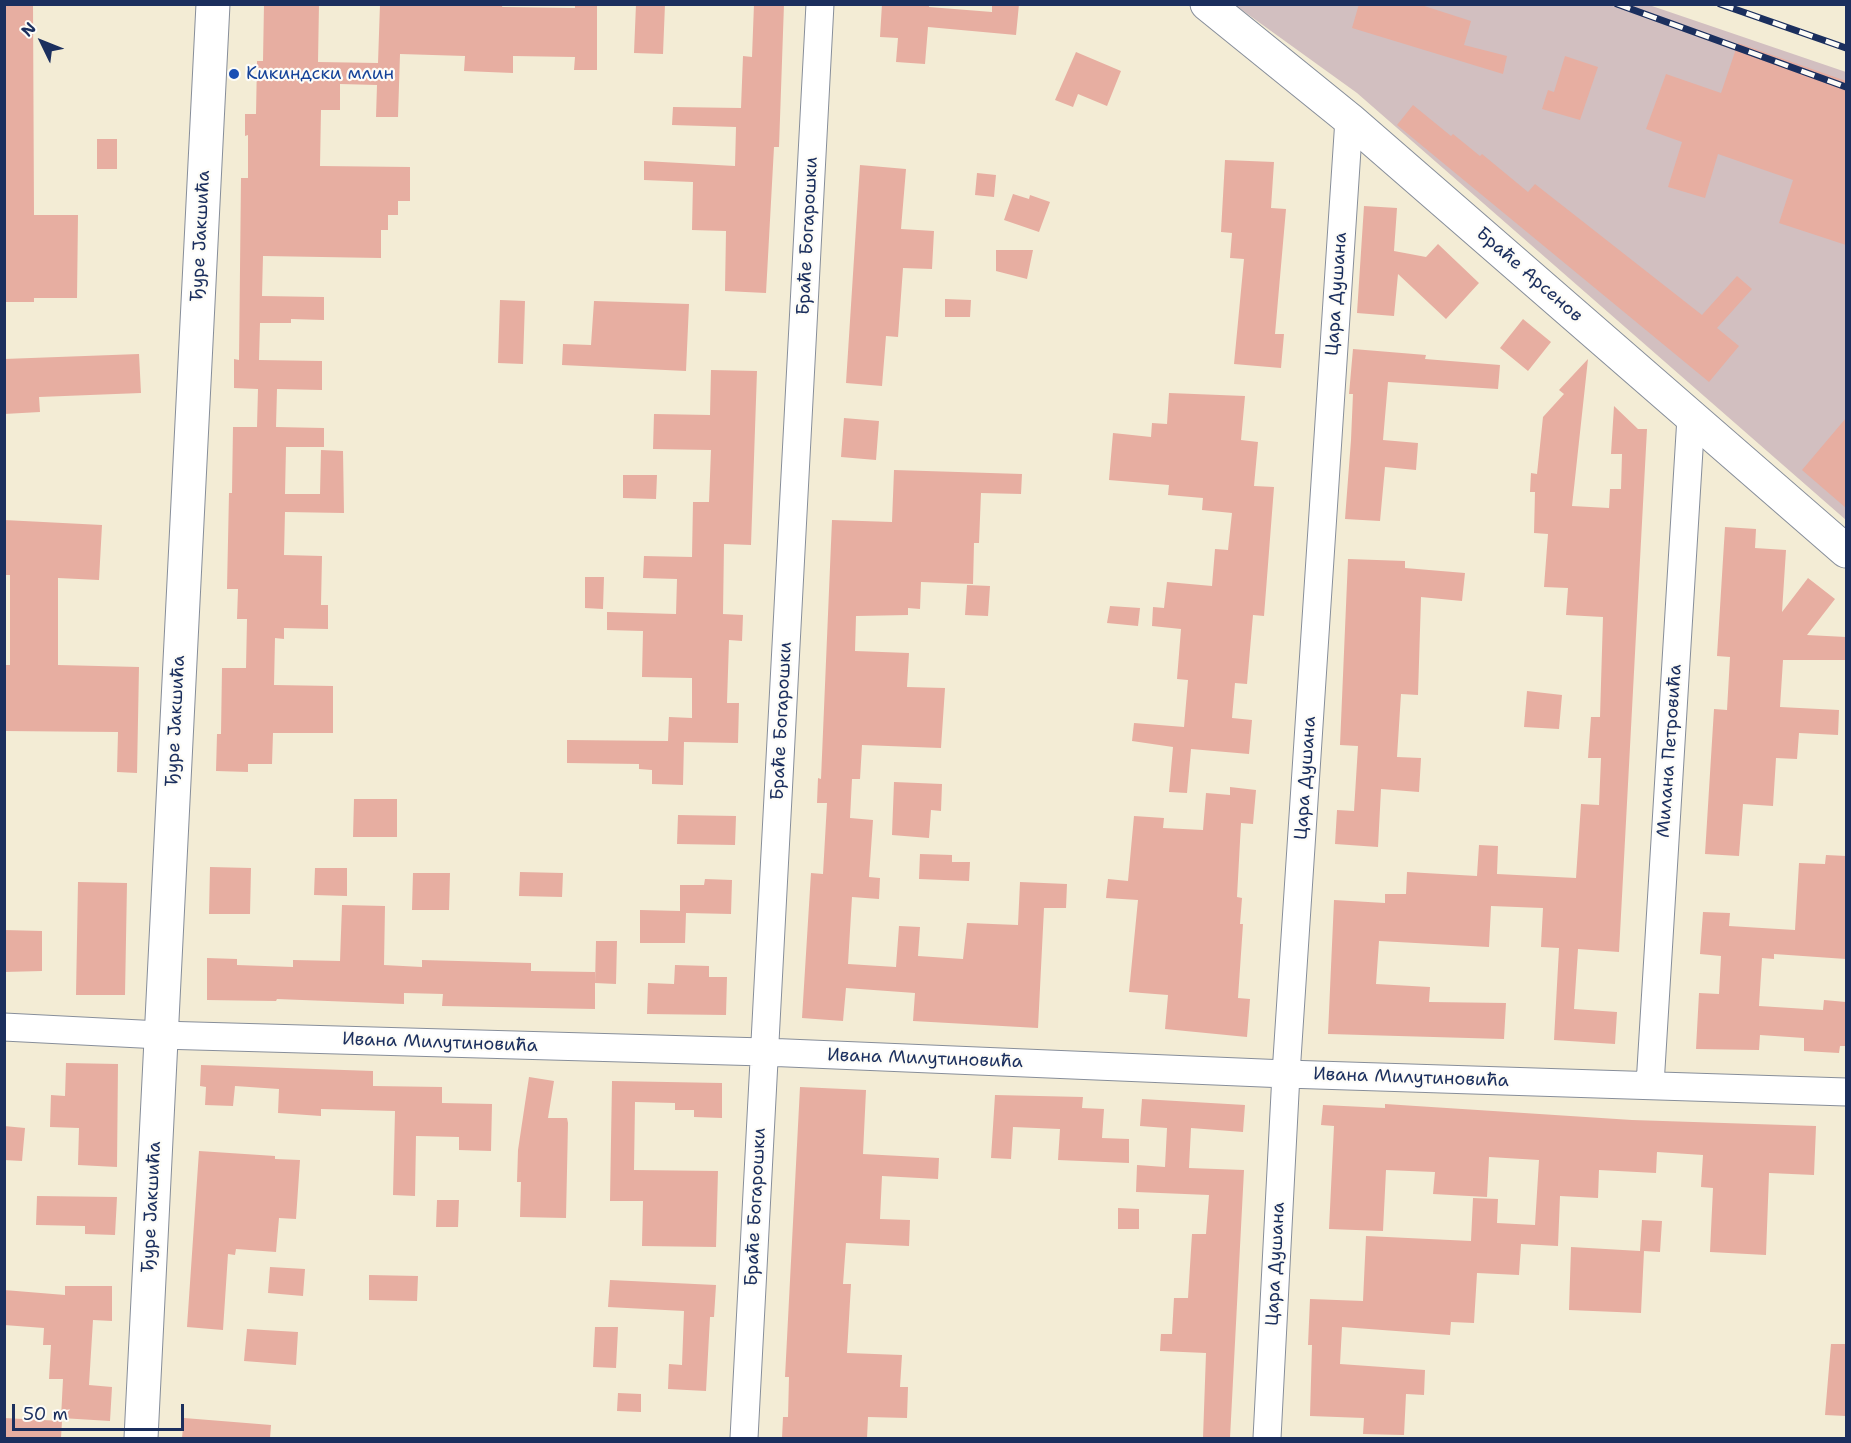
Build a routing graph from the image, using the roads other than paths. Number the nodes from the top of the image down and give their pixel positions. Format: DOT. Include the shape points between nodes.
graph roads {
  1 [pos="213,4"];
  2 [pos="820,4"];
  3 [pos="1207,4"];
  4 [pos="1349,119"];
  5 [pos="1691,417"];
  6 [pos="1846,551"];
  7 [pos="4,1027"];
  8 [pos="160,1035"];
  9 [pos="764,1052"];
  10 [pos="1286,1074"];
  11 [pos="1650,1085"];
  12 [pos="1846,1092"];
  13 [pos="141,1438"];
  14 [pos="744,1438"];
  15 [pos="1267,1438"];
  1 -- 8 [label="main road, Ђуре Јакшића"];
  2 -- 9 [label="street, Браће Богарошки"];
  3 -- 4 [label="main road, Браће Арсенов"];
  4 -- 5 [label="main road, Браће Арсенов"];
  4 -- 10 [label="street, Цара Душана"];
  5 -- 6 [label="main road, Браће Арсенов"];
  5 -- 11 [label="street, Милана Петровића"];
  7 -- 8 [label="street, Ивана Милутиновића"];
  8 -- 9 [label="street, Ивана Милутиновића"];
  8 -- 13 [label="main road, Ђуре Јакшића"];
  9 -- 10 [label="street, Ивана Милутиновића"];
  9 -- 14 [label="street, Браће Богарошки"];
  10 -- 11 [label="street, Ивана Милутиновића"];
  10 -- 15 [label="street, Цара Душана"];
  11 -- 12 [label="street, Ивана Милутиновића"];
}
